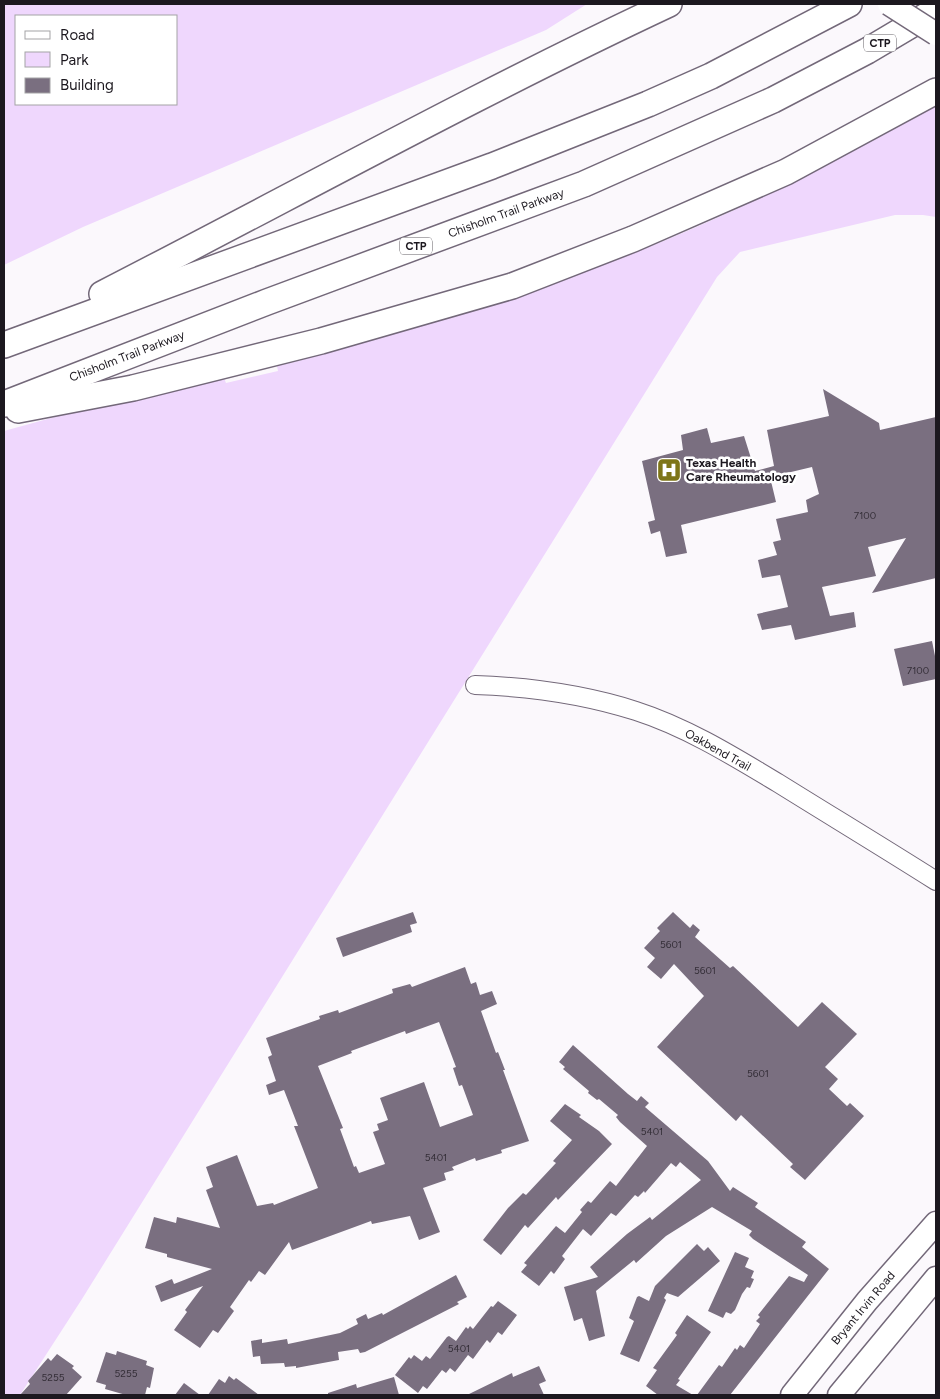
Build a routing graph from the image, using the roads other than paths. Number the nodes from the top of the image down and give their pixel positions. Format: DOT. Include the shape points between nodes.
graph roads {
  1 [pos="669,4"];
  2 [pos="850,4"];
  3 [pos="889,4"];
  4 [pos="936,10"];
  5 [pos="936,34"];
  6 [pos="936,91"];
  7 [pos="5,344"];
  8 [pos="4,404"];
  9 [pos="4,413"];
  10 [pos="475,685"];
  11 [pos="936,881"];
  12 [pos="932,1234"];
  13 [pos="936,1278"];
  14 [pos="792,1395"];
  15 [pos="839,1395"];
  1 -- 7 [label="highway" via="484,93"];
  2 -- 7 [label="highway" via="711,76 639,108 492,166"];
  3 -- 5 [label="main road, bridge"];
  4 -- 8 [label="highway, Chisholm Trail Parkway / CTP" via="774,100 584,184 276,298"];
  6 -- 9 [label="highway" via="778,176 616,246 512,286 320,341 133,388"];
  10 -- 11 [label="street, Oakbend Trail" via="532,688 578,696 637,711 683,730 729,754"];
  12 -- 14 [label="main road, Bryant Irvin Road" via="867,1301"];
  13 -- 15 [label="main road"];
}
